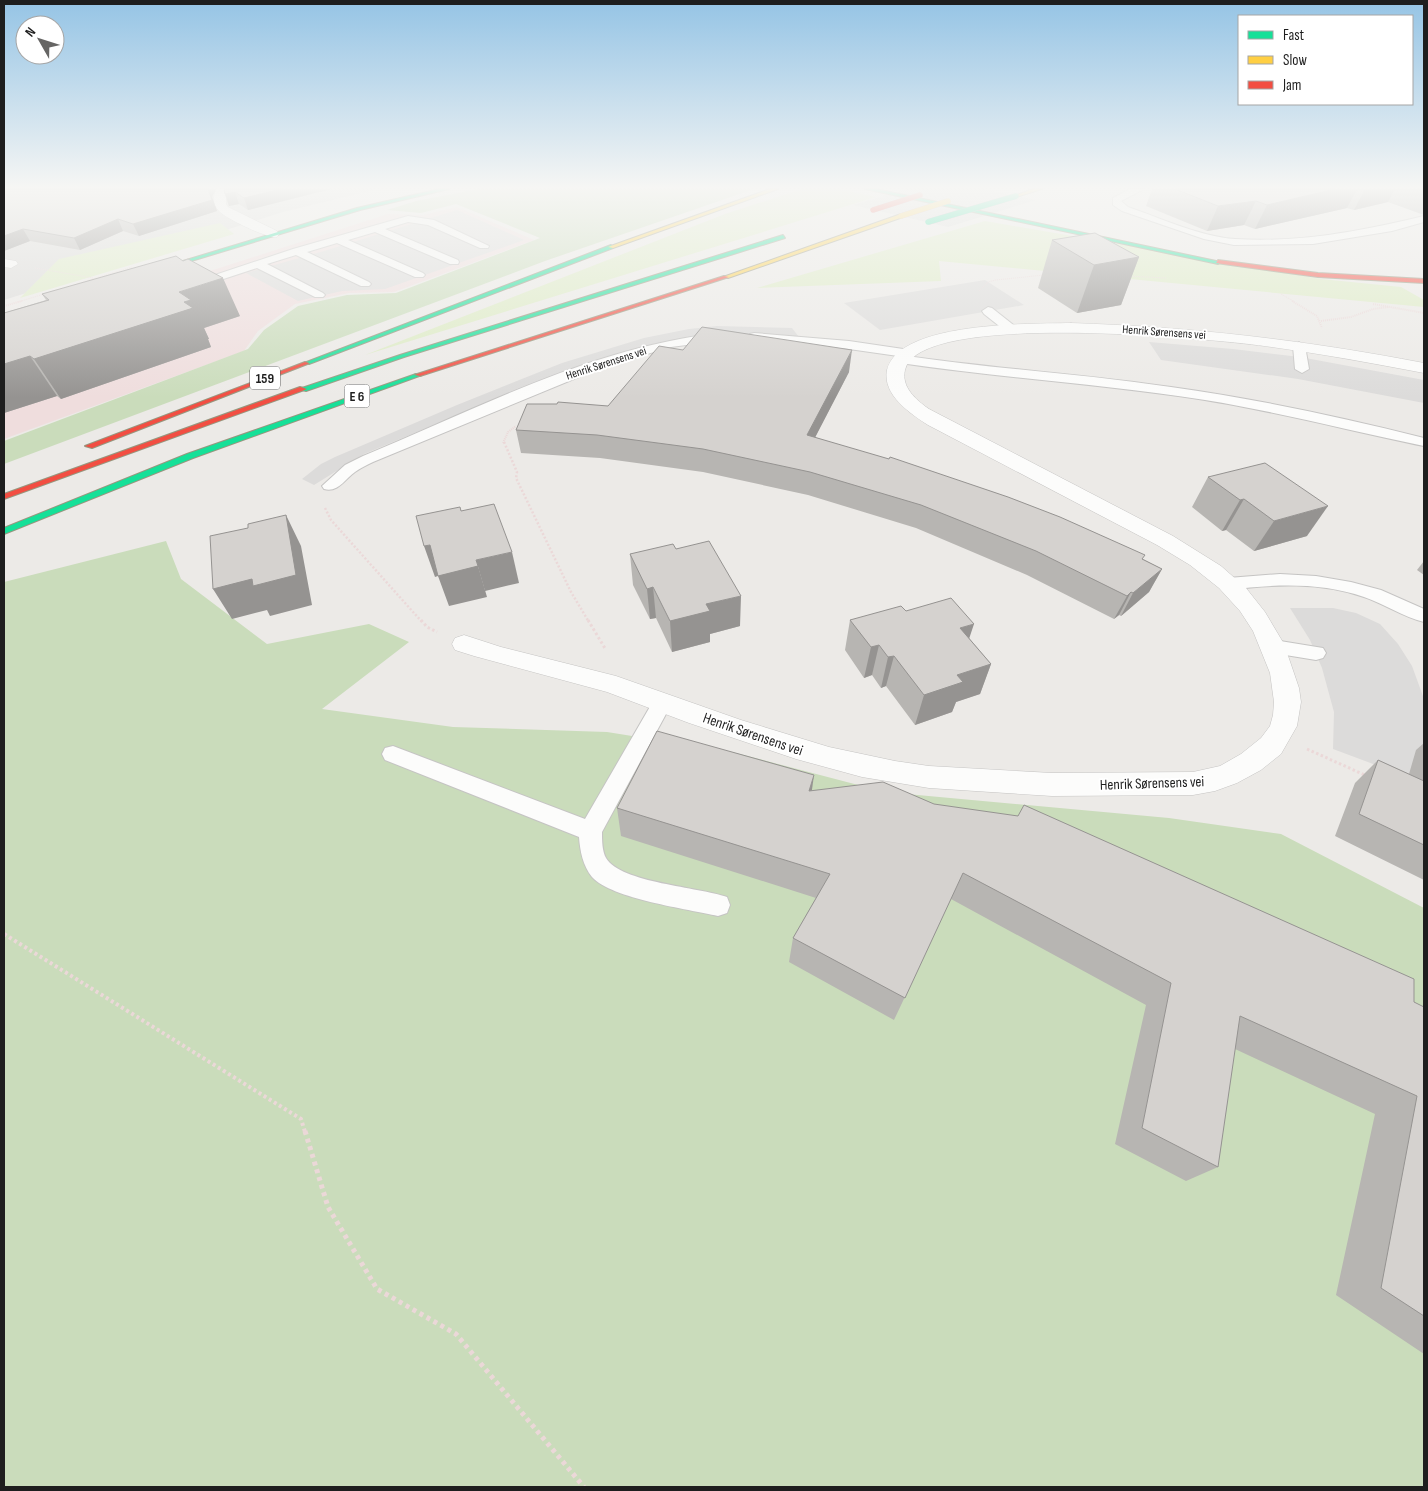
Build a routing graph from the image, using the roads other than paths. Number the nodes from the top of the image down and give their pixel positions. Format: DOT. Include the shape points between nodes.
graph roads {
  1 [pos="194,259"];
  2 [pos="277,259"];
  3 [pos="313,259"];
  4 [pos="382,259"];
  5 [pos="446,259"];
  6 [pos="580,259"];
  7 [pos="715,259"];
  8 [pos="775,259"];
  9 [pos="800,259"];
  10 [pos="1200,259"];
  11 [pos="1237,259"];
  12 [pos="454,262"];
  13 [pos="260,265"];
  14 [pos="142,275"];
  15 [pos="419,275"];
  16 [pos="1424,275"];
  17 [pos="716,280"];
  18 [pos="1424,281"];
  19 [pos="365,284"];
  20 [pos="185,288"];
  21 [pos="319,295"];
  22 [pos="988,311"];
  23 [pos="1012,330"];
  24 [pos="1299,346"];
  25 [pos="903,356"];
  26 [pos="1424,368"];
  27 [pos="1302,369"];
  28 [pos="1424,442"];
  29 [pos="80,449"];
  30 [pos="330,486"];
  31 [pos="4,497"];
  32 [pos="4,530"];
  33 [pos="1228,584"];
  34 [pos="1424,616"];
  35 [pos="464,644"];
  36 [pos="1274,647"];
  37 [pos="1316,653"];
  38 [pos="662,703"];
  39 [pos="394,754"];
  40 [pos="590,831"];
  41 [pos="718,905"];
  1 -- 14 [label="main road"];
  2 -- 13 [label="lane"];
  3 -- 19 [label="lane"];
  4 -- 15 [label="lane"];
  5 -- 12 [label="lane"];
  6 -- 29 [label="main road, 159"];
  7 -- 31 [label="main road, E 6" via="394,359 225,416"];
  8 -- 17 [label="main road, E 6, bridge"];
  9 -- 17 [label="main road"];
  10 -- 18 [label="main road" via="1276,270"];
  11 -- 16 [label="main road"];
  13 -- 20 [label="lane"];
  13 -- 21 [label="lane"];
  17 -- 32 [label="main road, E 6" via="288,420"];
  22 -- 23 [label="lane"];
  23 -- 24 [label="street, Henrik Sørensens vei" via="1201,334"];
  23 -- 25 [label="street, Henrik Sørensens vei" via="974,332 932,340 919,344"];
  24 -- 26 [label="street, Henrik Sørensens vei"];
  24 -- 27 [label="lane"];
  25 -- 28 [label="lane" via="967,369 1208,396 1359,425"];
  25 -- 30 [label="lane, Henrik Sørensens vei" via="849,345 728,336 654,347 555,380 446,426 350,468"];
  25 -- 33 [label="street, Henrik Sørensens vei" via="895,379 904,399 915,409 1149,532 1206,566"];
  33 -- 34 [label="lane" via="1253,580 1328,583 1368,592"];
  33 -- 36 [label="street, Henrik Sørensens vei" via="1260,621"];
  35 -- 38 [label="street, Henrik Sørensens vei" via="611,683"];
  36 -- 37 [label="lane"];
  36 -- 38 [label="street, Henrik Sørensens vei" via="1284,675 1289,705 1279,736 1271,748 1218,780 1185,784 1068,786 996,784 925,777 861,766 795,749"];
  38 -- 40 [label="lane"];
  39 -- 40 [label="lane"];
  40 -- 41 [label="lane" via="592,856 603,872 623,882"];
}
